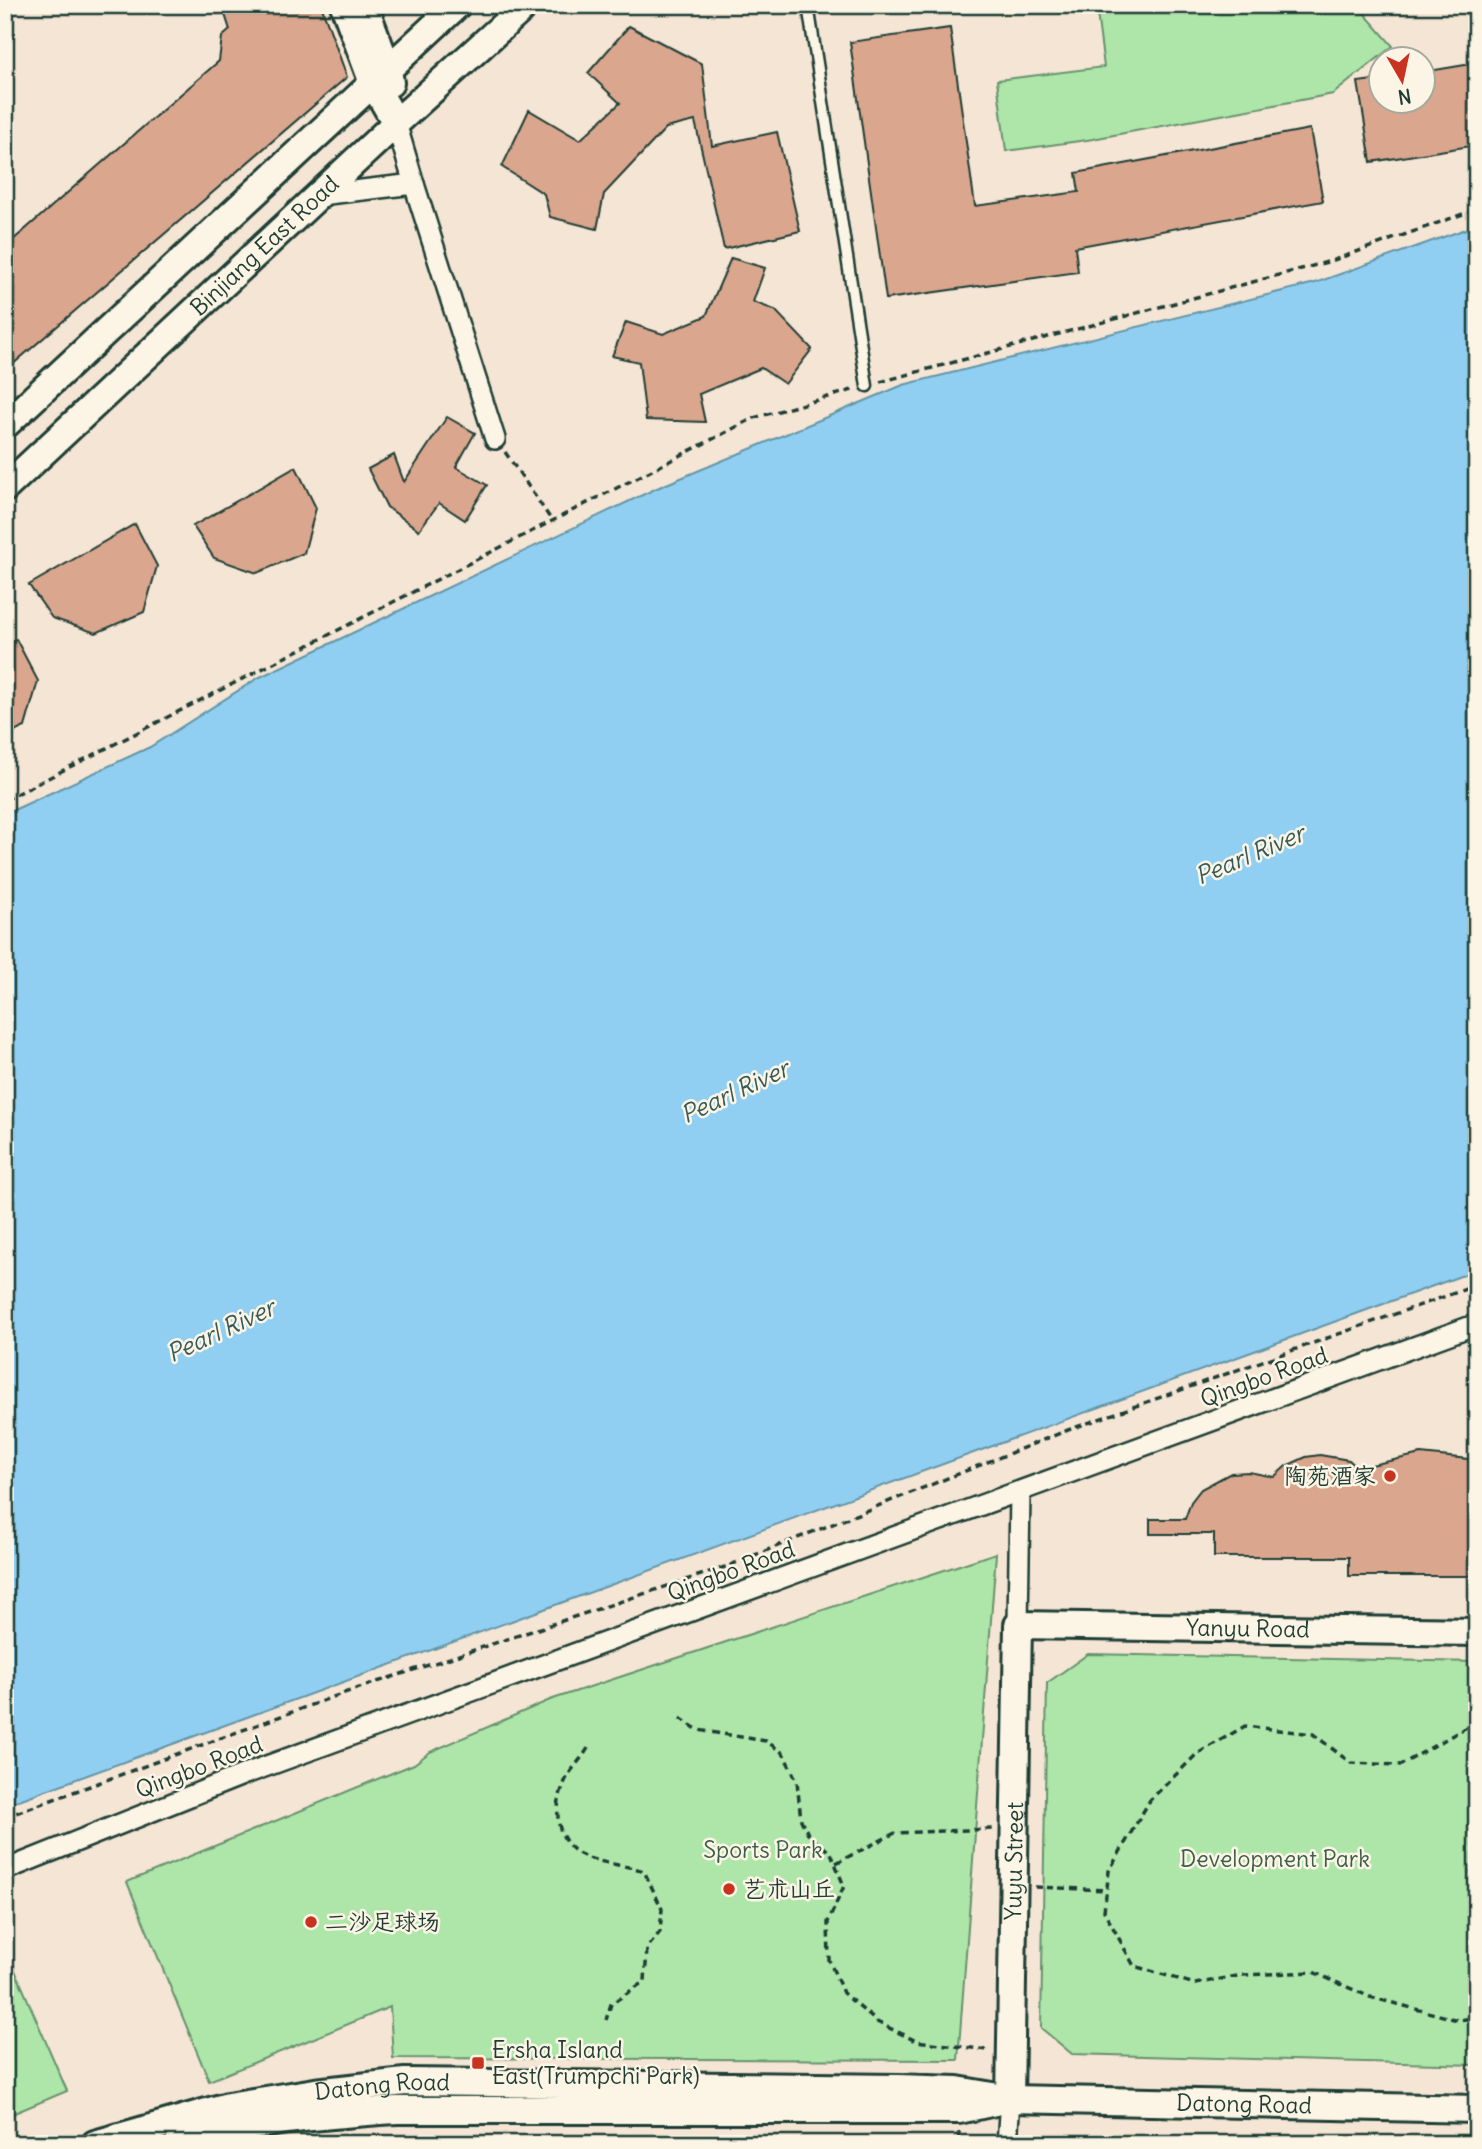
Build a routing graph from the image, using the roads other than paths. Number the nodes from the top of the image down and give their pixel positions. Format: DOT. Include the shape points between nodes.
graph roads {
  1 [pos="344,5"];
  2 [pos="364,5"];
  3 [pos="457,5"];
  4 [pos="526,5"];
  5 [pos="808,5"];
  6 [pos="381,76"];
  7 [pos="396,123"];
  8 [pos="414,184"];
  9 [pos="319,195"];
  10 [pos="867,386"];
  11 [pos="5,425"];
  12 [pos="495,439"];
  13 [pos="5,488"];
  14 [pos="1477,1324"];
  15 [pos="1020,1493"];
  16 [pos="1018,1625"];
  17 [pos="1477,1632"];
  18 [pos="5,1870"];
  19 [pos="1010,2099"];
  20 [pos="1477,2109"];
  21 [pos="234,2127"];
  22 [pos="95,2144"];
  23 [pos="178,2144"];
  24 [pos="201,2144"];
  25 [pos="1007,2144"];
  1 -- 6 [label="main road"];
  2 -- 6 [label="main road"];
  3 -- 6 [label="main road, Binjiang East Road"];
  4 -- 7 [label="main road, Binjiang East Road"];
  5 -- 10 [label="lane"];
  6 -- 7 [label="main road"];
  6 -- 11 [label="main road, Binjiang East Road"];
  7 -- 8 [label="street"];
  7 -- 9 [label="main road, Binjiang East Road"];
  8 -- 9 [label="street"];
  8 -- 12 [label="street"];
  9 -- 13 [label="main road, Binjiang East Road"];
  14 -- 15 [label="street, Qingbo Road"];
  15 -- 16 [label="street"];
  15 -- 18 [label="street, Qingbo Road" via="245,1774"];
  16 -- 17 [label="main road, Yanyu Road"];
  16 -- 19 [label="main road, Yuyu Street"];
  19 -- 20 [label="main road, Datong Road"];
  19 -- 21 [label="main road, Datong Road" via="958,2110 397,2110"];
  19 -- 22 [label="main road, Datong Road" via="957,2090 405,2082 228,2106"];
  19 -- 25 [label="street"];
  21 -- 23 [label="main road, Datong Road"];
  21 -- 24 [label="highway"];
}
